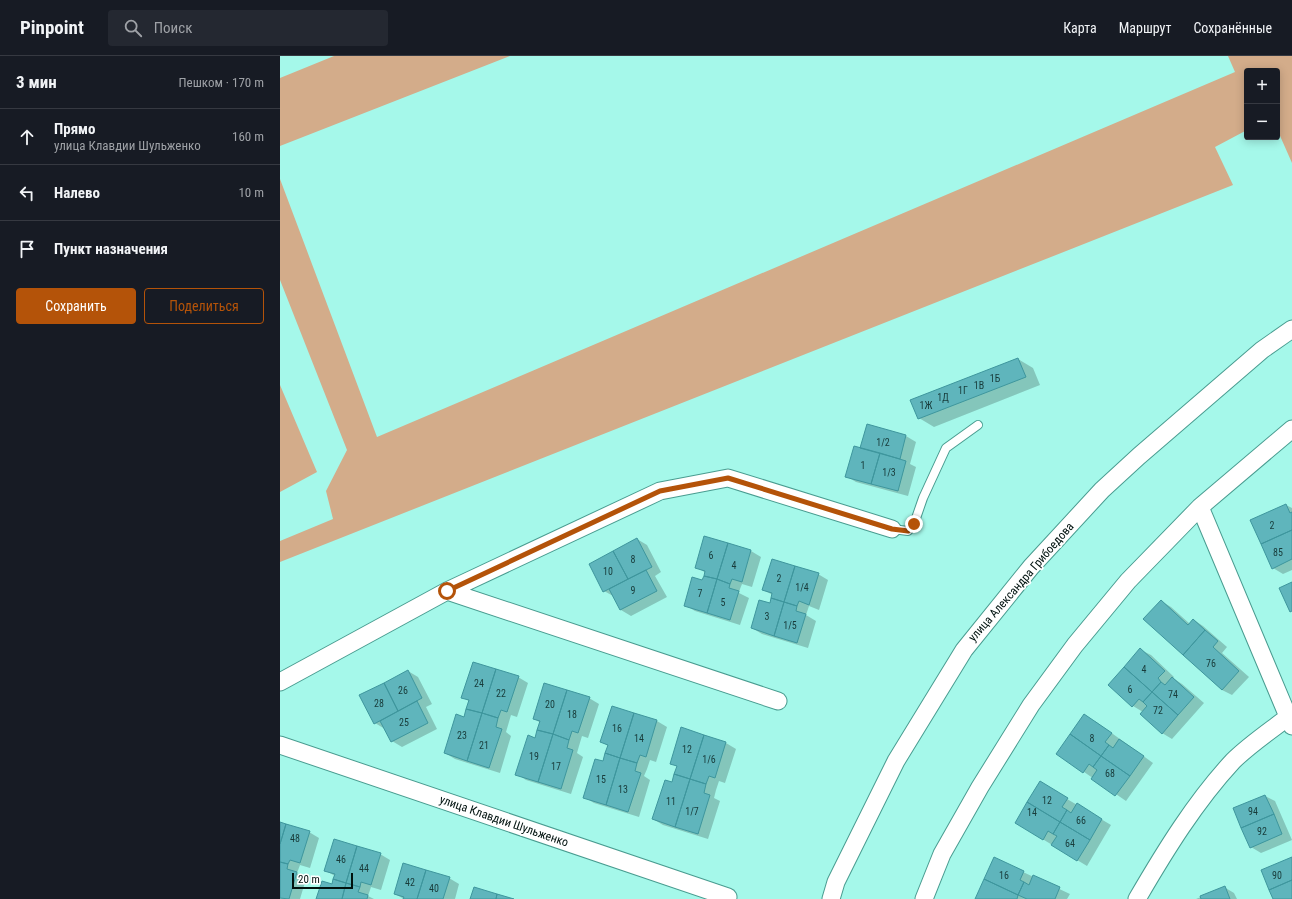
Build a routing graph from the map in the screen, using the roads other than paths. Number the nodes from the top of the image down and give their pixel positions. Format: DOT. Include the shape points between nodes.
graph roads {
  1 [pos="1292,329"];
  2 [pos="978,425"];
  3 [pos="1292,429"];
  4 [pos="1200,507"];
  5 [pos="892,529"];
  6 [pos="447,591"];
  7 [pos="280,682"];
  8 [pos="778,701"];
  9 [pos="1290,721"];
  10 [pos="280,745"];
  11 [pos="728,897"];
  12 [pos="831,899"];
  13 [pos="924,899"];
  14 [pos="1137,899"];
  1 -- 12 [label="street, улица Александра Грибоедова" via="1262,350 1102,490 1031,567 964,650 896,761 836,882"];
  2 -- 5 [label="lane" via="946,448 914,524 908,531"];
  3 -- 4 [label="street"];
  4 -- 9 [label="street"];
  4 -- 13 [label="street" via="1123,587 1075,645 1031,705 942,854"];
  5 -- 6 [label="street" via="728,478 660,491"];
  6 -- 7 [label="street"];
  6 -- 8 [label="street"];
  9 -- 14 [label="street" via="1234,760 1167,847"];
  10 -- 11 [label="street, улица Клавдии Шульженко"];
}
